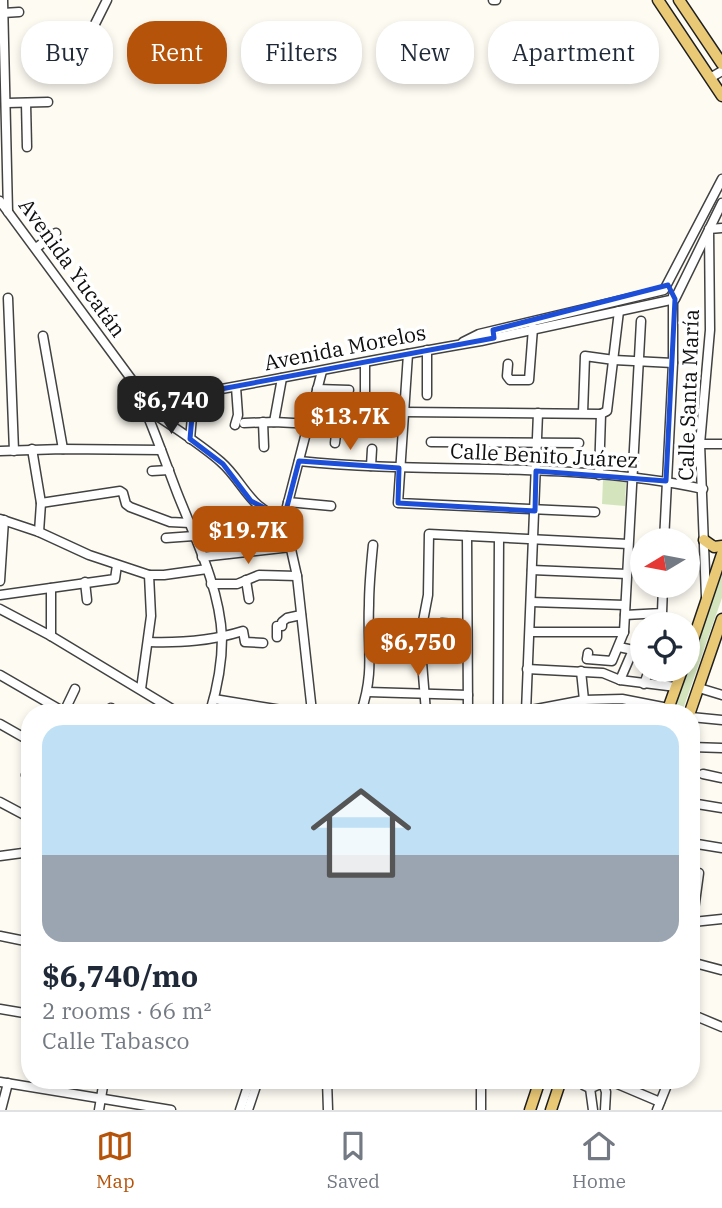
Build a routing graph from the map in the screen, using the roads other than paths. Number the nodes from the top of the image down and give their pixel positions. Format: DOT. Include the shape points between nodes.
graph roads {
  1 [pos="3,0"];
  2 [pos="107,0"];
  3 [pos="658,0"];
  4 [pos="679,0"];
  5 [pos="19,12"];
  6 [pos="2,13"];
  7 [pos="96,21"];
  8 [pos="722,64"];
  9 [pos="722,71"];
  10 [pos="710,78"];
  11 [pos="722,96"];
  12 [pos="48,102"];
  13 [pos="7,103"];
  14 [pos="26,103"];
  15 [pos="27,147"];
  16 [pos="722,179"];
  17 [pos="0,201"];
  18 [pos="722,203"];
  19 [pos="8,212"];
  20 [pos="709,229"];
  21 [pos="722,229"];
  22 [pos="56,233"];
  23 [pos="690,244"];
  24 [pos="701,244"];
  25 [pos="36,248"];
  26 [pos="710,250"];
  27 [pos="668,285"];
  28 [pos="8,298"];
  29 [pos="675,299"];
  30 [pos="619,310"];
  31 [pos="640,321"];
  32 [pos="533,328"];
  33 [pos="494,334"];
  34 [pos="43,335"];
  35 [pos="427,350"];
  36 [pos="408,354"];
  37 [pos="614,360"];
  38 [pos="639,361"];
  39 [pos="365,363"];
  40 [pos="673,363"];
  41 [pos="508,364"];
  42 [pos="322,371"];
  43 [pos="282,378"];
  44 [pos="236,387"];
  45 [pos="317,389"];
  46 [pos="349,390"];
  47 [pos="427,395"];
  48 [pos="365,397"];
  49 [pos="145,407"];
  50 [pos="405,412"];
  51 [pos="538,413"];
  52 [pos="583,413"];
  53 [pos="601,414"];
  54 [pos="263,422"];
  55 [pos="274,422"];
  56 [pos="308,424"];
  57 [pos="337,425"];
  58 [pos="371,427"];
  59 [pos="190,439"];
  60 [pos="537,441"];
  61 [pos="431,442"];
  62 [pos="335,443"];
  63 [pos="579,443"];
  64 [pos="700,444"];
  65 [pos="722,444"];
  66 [pos="264,447"];
  67 [pos="32,449"];
  68 [pos="63,449"];
  69 [pos="372,449"];
  70 [pos="161,450"];
  71 [pos="0,451"];
  72 [pos="14,451"];
  73 [pos="299,461"];
  74 [pos="371,466"];
  75 [pos="399,468"];
  76 [pos="169,470"];
  77 [pos="152,471"];
  78 [pos="536,471"];
  79 [pos="599,475"];
  80 [pos="632,477"];
  81 [pos="666,481"];
  82 [pos="703,489"];
  83 [pos="288,502"];
  84 [pos="41,503"];
  85 [pos="331,506"];
  86 [pos="534,511"];
  87 [pos="595,512"];
  88 [pos="284,518"];
  89 [pos="2,520"];
  90 [pos="190,523"];
  91 [pos="664,528"];
  92 [pos="39,532"];
  93 [pos="194,536"];
  94 [pos="467,536"];
  95 [pos="166,538"];
  96 [pos="499,538"];
  97 [pos="533,539"];
  98 [pos="704,540"];
  99 [pos="628,544"];
  100 [pos="373,545"];
  101 [pos="722,546"];
  102 [pos="290,547"];
  103 [pos="722,554"];
  104 [pos="202,556"];
  105 [pos="117,565"];
  106 [pos="206,569"];
  107 [pos="533,570"];
  108 [pos="627,574"];
  109 [pos="149,575"];
  110 [pos="296,576"];
  111 [pos="246,580"];
  112 [pos="0,581"];
  113 [pos="85,582"];
  114 [pos="211,584"];
  115 [pos="51,588"];
  116 [pos="0,595"];
  117 [pos="663,598"];
  118 [pos="249,599"];
  119 [pos="87,600"];
  120 [pos="531,603"];
  121 [pos="625,605"];
  122 [pos="706,605"];
  123 [pos="0,609"];
  124 [pos="301,615"];
  125 [pos="625,615"];
  126 [pos="722,618"];
  127 [pos="700,621"];
  128 [pos="442,623"];
  129 [pos="467,625"];
  130 [pos="530,632"];
  131 [pos="624,632"];
  132 [pos="51,636"];
  133 [pos="277,637"];
  134 [pos="222,638"];
  135 [pos="149,642"];
  136 [pos="263,643"];
  137 [pos="619,647"];
  138 [pos="410,649"];
  139 [pos="421,649"];
  140 [pos="436,650"];
  141 [pos="588,653"];
  142 [pos="527,670"];
  143 [pos="581,671"];
  144 [pos="0,676"];
  145 [pos="620,680"];
  146 [pos="678,682"];
  147 [pos="644,684"];
  148 [pos="676,687"];
  149 [pos="699,688"];
  150 [pos="75,689"];
  151 [pos="141,690"];
  152 [pos="368,692"];
  153 [pos="425,692"];
  154 [pos="468,695"];
  155 [pos="722,695"];
  156 [pos="214,699"];
  157 [pos="584,700"];
  158 [pos="50,704"];
  159 [pos="68,704"];
  160 [pos="164,704"];
  161 [pos="213,704"];
  162 [pos="245,704"];
  163 [pos="311,704"];
  164 [pos="364,704"];
  165 [pos="426,704"];
  166 [pos="468,704"];
  167 [pos="498,704"];
  168 [pos="526,704"];
  169 [pos="565,704"];
  170 [pos="642,704"];
  171 [pos="669,704"];
  172 [pos="694,704"];
  173 [pos="700,716"];
  174 [pos="722,720"];
  175 [pos="0,724"];
  176 [pos="21,736"];
  177 [pos="700,747"];
  178 [pos="722,748"];
  179 [pos="702,774"];
  180 [pos="722,778"];
  181 [pos="0,802"];
  182 [pos="700,804"];
  183 [pos="722,808"];
  184 [pos="21,813"];
  185 [pos="700,844"];
  186 [pos="722,848"];
  187 [pos="21,853"];
  188 [pos="0,856"];
  189 [pos="722,919"];
  190 [pos="700,921"];
  191 [pos="0,936"];
  192 [pos="21,940"];
  193 [pos="700,964"];
  194 [pos="721,970"];
  195 [pos="0,1009"];
  196 [pos="21,1012"];
  197 [pos="700,1018"];
  198 [pos="722,1018"];
  199 [pos="705,1020"];
  200 [pos="722,1027"];
  201 [pos="4,1082"];
  202 [pos="46,1089"];
  203 [pos="102,1089"];
  204 [pos="247,1089"];
  205 [pos="255,1089"];
  206 [pos="327,1089"];
  207 [pos="481,1089"];
  208 [pos="537,1089"];
  209 [pos="558,1089"];
  210 [pos="590,1089"];
  211 [pos="605,1089"];
  212 [pos="625,1089"];
  213 [pos="665,1089"];
  214 [pos="101,1098"];
  215 [pos="658,1106"];
  216 [pos="2,1110"];
  217 [pos="99,1110"];
  218 [pos="171,1110"];
  219 [pos="240,1110"];
  220 [pos="248,1110"];
  221 [pos="328,1110"];
  222 [pos="481,1110"];
  223 [pos="530,1110"];
  224 [pos="551,1110"];
  225 [pos="593,1110"];
  226 [pos="605,1110"];
  1 -- 6 [label="street"];
  2 -- 7 [label="street"];
  3 -- 10 [label="main road"];
  4 -- 8 [label="main road"];
  5 -- 6 [label="street"];
  6 -- 13 [label="street"];
  9 -- 10 [label="street"];
  10 -- 11 [label="main road"];
  12 -- 14 [label="street"];
  13 -- 14 [label="street"];
  13 -- 19 [label="street"];
  14 -- 15 [label="street"];
  16 -- 23 [label="street"];
  17 -- 19 [label="street, Avenida Yucatán"];
  18 -- 20 [label="street"];
  19 -- 25 [label="street, Avenida Yucatán"];
  20 -- 21 [label="street"];
  20 -- 24 [label="street"];
  20 -- 26 [label="street, Calle Santa María"];
  22 -- 25 [label="street"];
  23 -- 24 [label="street"];
  23 -- 27 [label="street"];
  24 -- 26 [label="street"];
  24 -- 29 [label="street"];
  25 -- 49 [label="street, Avenida Yucatán" via="132,380"];
  26 -- 64 [label="street, Calle Santa María" via="710,330"];
  27 -- 29 [label="street"];
  27 -- 33 [label="street, Avenida Morelos" via="664,290"];
  28 -- 72 [label="street"];
  29 -- 30 [label="street, Avenida Morelos"];
  29 -- 40 [label="street"];
  30 -- 32 [label="street, Avenida Morelos"];
  30 -- 37 [label="street"];
  31 -- 38 [label="street"];
  32 -- 33 [label="street, Avenida Morelos"];
  32 -- 41 [label="street" via="528,380 510,380"];
  33 -- 35 [label="street, Avenida Morelos"];
  34 -- 68 [label="street"];
  35 -- 36 [label="street, Avenida Morelos"];
  35 -- 47 [label="street"];
  36 -- 39 [label="street, Avenida Morelos"];
  36 -- 50 [label="street"];
  37 -- 38 [label="street"];
  37 -- 52 [label="street" via="585,356"];
  37 -- 53 [label="street" via="607,411"];
  38 -- 40 [label="street"];
  38 -- 80 [label="street"];
  39 -- 42 [label="street, Avenida Morelos"];
  39 -- 48 [label="street"];
  40 -- 81 [label="street"];
  42 -- 43 [label="street, Avenida Morelos"];
  42 -- 45 [label="street"];
  43 -- 44 [label="street, Avenida Morelos"];
  43 -- 55 [label="street"];
  44 -- 54 [label="street" via="239,424"];
  44 -- 59 [label="street, Avenida Morelos" via="194,394"];
  45 -- 46 [label="street"];
  45 -- 56 [label="street"];
  49 -- 59 [label="street"];
  49 -- 70 [label="street, Avenida Yucatán"];
  50 -- 51 [label="street"];
  50 -- 75 [label="street"];
  51 -- 52 [label="street"];
  51 -- 60 [label="street"];
  52 -- 53 [label="street"];
  53 -- 79 [label="street"];
  54 -- 55 [label="street"];
  54 -- 66 [label="street"];
  55 -- 56 [label="street"];
  56 -- 57 [label="street"];
  56 -- 73 [label="street"];
  57 -- 58 [label="street"];
  57 -- 62 [label="street"];
  59 -- 88 [label="street" via="223,464 251,501"];
  60 -- 61 [label="street"];
  60 -- 63 [label="street"];
  60 -- 78 [label="street"];
  64 -- 65 [label="street"];
  64 -- 82 [label="street, Calle Santa María"];
  67 -- 68 [label="street"];
  67 -- 72 [label="street"];
  67 -- 84 [label="street"];
  68 -- 70 [label="street"];
  69 -- 74 [label="street"];
  70 -- 76 [label="street, Avenida Yucatán"];
  71 -- 72 [label="street"];
  73 -- 74 [label="street, Calle Benito Juárez"];
  73 -- 83 [label="street"];
  74 -- 75 [label="street, Calle Benito Juárez"];
  75 -- 78 [label="street, Calle Benito Juárez"];
  75 -- 86 [label="street" via="398,503"];
  76 -- 77 [label="street"];
  76 -- 90 [label="street, Avenida Yucatán"];
  78 -- 79 [label="street, Calle Benito Juárez"];
  78 -- 86 [label="street"];
  79 -- 80 [label="street, Calle Benito Juárez"];
  80 -- 81 [label="street, Calle Benito Juárez"];
  80 -- 99 [label="street"];
  81 -- 82 [label="street, Calle Benito Juárez"];
  81 -- 91 [label="street"];
  82 -- 98 [label="street, Calle Santa María"];
  83 -- 85 [label="street"];
  83 -- 88 [label="street"];
  84 -- 90 [label="street" via="120,491 130,507 170,522"];
  84 -- 92 [label="street"];
  86 -- 87 [label="street"];
  86 -- 97 [label="street"];
  88 -- 102 [label="street"];
  89 -- 92 [label="street"];
  89 -- 112 [label="street"];
  90 -- 93 [label="street, Avenida Yucatán"];
  92 -- 105 [label="street"];
  93 -- 95 [label="street"];
  93 -- 104 [label="street, Avenida Yucatán"];
  94 -- 96 [label="street"];
  94 -- 129 [label="street"];
  94 -- 139 [label="street" via="428,536 428,595"];
  96 -- 97 [label="street"];
  96 -- 167 [label="street"];
  97 -- 99 [label="street"];
  97 -- 107 [label="street"];
  98 -- 101 [label="main road"];
  98 -- 122 [label="street, Calle Santa María"];
  99 -- 108 [label="street"];
  100 -- 152 [label="street"];
  102 -- 104 [label="street"];
  102 -- 110 [label="street"];
  103 -- 122 [label="main road"];
  104 -- 106 [label="street, Avenida Yucatán"];
  105 -- 109 [label="street"];
  105 -- 113 [label="street" via="115,579"];
  106 -- 109 [label="street"];
  106 -- 114 [label="street, Avenida Yucatán"];
  107 -- 108 [label="street"];
  107 -- 120 [label="street"];
  108 -- 121 [label="street"];
  109 -- 135 [label="street"];
  110 -- 111 [label="street" via="259,575"];
  110 -- 124 [label="street"];
  111 -- 114 [label="street"];
  111 -- 118 [label="street"];
  113 -- 115 [label="street"];
  113 -- 119 [label="street"];
  114 -- 134 [label="street, Avenida Yucatán"];
  115 -- 116 [label="street"];
  115 -- 132 [label="street"];
  117 -- 125 [label="street" via="662,613"];
  120 -- 121 [label="street"];
  120 -- 130 [label="street"];
  121 -- 125 [label="street"];
  122 -- 127 [label="main road"];
  123 -- 132 [label="street"];
  124 -- 133 [label="street" via="282,621"];
  124 -- 163 [label="street"];
  125 -- 131 [label="street"];
  126 -- 149 [label="main road"];
  128 -- 129 [label="street"];
  129 -- 154 [label="street"];
  130 -- 131 [label="street"];
  130 -- 142 [label="street"];
  131 -- 137 [label="street"];
  132 -- 151 [label="street"];
  134 -- 135 [label="street"];
  134 -- 136 [label="street" via="243,631 245,642"];
  134 -- 156 [label="street, Avenida Yucatán"];
  135 -- 151 [label="street"];
  137 -- 141 [label="street" via="612,661 587,659"];
  137 -- 145 [label="street" via="633,650"];
  138 -- 139 [label="street"];
  139 -- 140 [label="street"];
  139 -- 153 [label="street"];
  142 -- 143 [label="street"];
  142 -- 168 [label="street"];
  143 -- 145 [label="street"];
  143 -- 157 [label="street"];
  144 -- 158 [label="street"];
  145 -- 147 [label="street"];
  146 -- 148 [label="main road"];
  147 -- 148 [label="street"];
  148 -- 171 [label="main road"];
  149 -- 155 [label="street"];
  149 -- 172 [label="main road"];
  150 -- 159 [label="street"];
  151 -- 160 [label="street"];
  152 -- 153 [label="street"];
  152 -- 164 [label="street"];
  153 -- 154 [label="street"];
  153 -- 165 [label="street"];
  154 -- 166 [label="street"];
  156 -- 161 [label="street, Avenida Yucatán"];
  156 -- 162 [label="street"];
  157 -- 169 [label="street"];
  157 -- 170 [label="street" via="622,699"];
  173 -- 174 [label="street"];
  175 -- 176 [label="street"];
  177 -- 178 [label="street"];
  179 -- 180 [label="street"];
  181 -- 184 [label="street"];
  182 -- 183 [label="street"];
  185 -- 186 [label="street"];
  187 -- 188 [label="street"];
  189 -- 190 [label="street"];
  191 -- 192 [label="street"];
  193 -- 194 [label="street"];
  195 -- 196 [label="street"];
  197 -- 199 [label="street"];
  198 -- 199 [label="street"];
  199 -- 200 [label="street"];
  201 -- 216 [label="street"];
  202 -- 214 [label="street"];
  203 -- 214 [label="street"];
  204 -- 219 [label="street"];
  205 -- 220 [label="street"];
  206 -- 221 [label="street"];
  207 -- 222 [label="street"];
  208 -- 223 [label="main road"];
  209 -- 224 [label="main road"];
  210 -- 225 [label="street"];
  211 -- 226 [label="street"];
  212 -- 215 [label="street"];
  213 -- 215 [label="street"];
  214 -- 217 [label="street"];
  214 -- 218 [label="street"];
}
